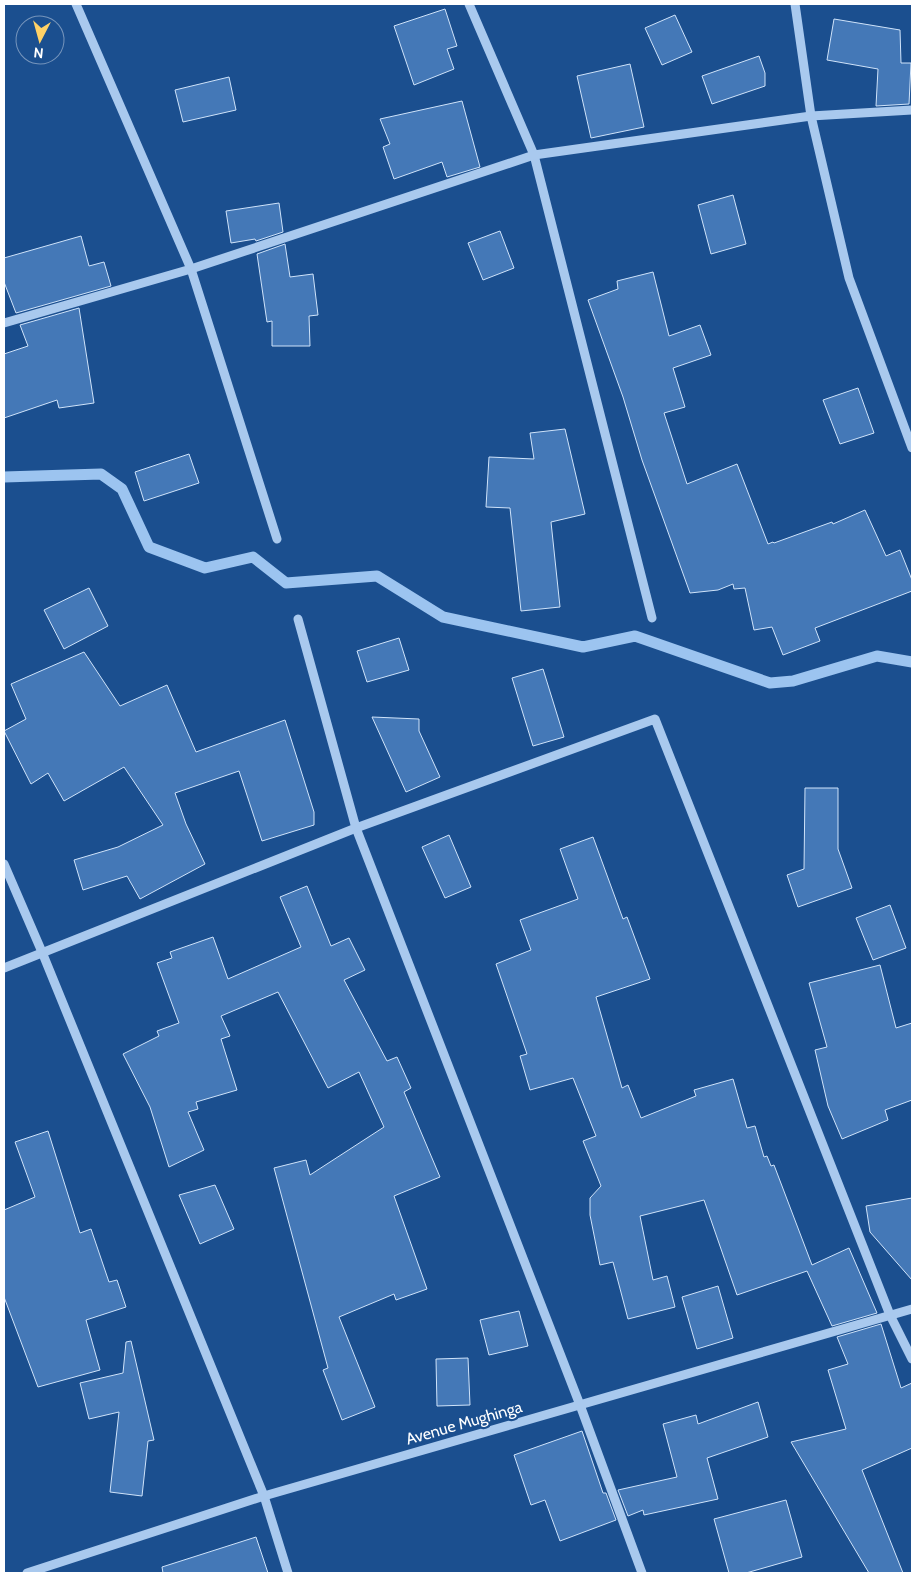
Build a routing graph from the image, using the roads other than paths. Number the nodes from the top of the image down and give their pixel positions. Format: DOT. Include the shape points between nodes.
graph roads {
  1 [pos="76,4"];
  2 [pos="469,4"];
  3 [pos="795,4"];
  4 [pos="912,110"];
  5 [pos="811,116"];
  6 [pos="534,156"];
  7 [pos="191,269"];
  8 [pos="4,323"];
  9 [pos="912,448"];
  10 [pos="277,538"];
  11 [pos="652,618"];
  12 [pos="298,619"];
  13 [pos="356,828"];
  14 [pos="4,864"];
  15 [pos="42,952"];
  16 [pos="4,968"];
  17 [pos="912,1309"];
  18 [pos="890,1315"];
  19 [pos="912,1359"];
  20 [pos="580,1406"];
  21 [pos="264,1496"];
  22 [pos="27,1573"];
  23 [pos="288,1573"];
  24 [pos="642,1573"];
  1 -- 7 [label="street"];
  2 -- 6 [label="street"];
  3 -- 5 [label="street"];
  4 -- 5 [label="street"];
  5 -- 6 [label="street"];
  5 -- 9 [label="street" via="849,278"];
  6 -- 7 [label="street"];
  6 -- 11 [label="street"];
  7 -- 8 [label="street"];
  7 -- 10 [label="street"];
  12 -- 13 [label="street"];
  13 -- 15 [label="street"];
  13 -- 18 [label="street" via="655,719"];
  13 -- 20 [label="street"];
  14 -- 15 [label="street"];
  15 -- 16 [label="street"];
  15 -- 21 [label="street"];
  17 -- 18 [label="street, Avenue Mughinga"];
  18 -- 19 [label="street"];
  18 -- 20 [label="street, Avenue Mughinga"];
  20 -- 21 [label="street, Avenue Mughinga"];
  20 -- 24 [label="street"];
  21 -- 22 [label="street, Avenue Mughinga"];
  21 -- 23 [label="street"];
}
